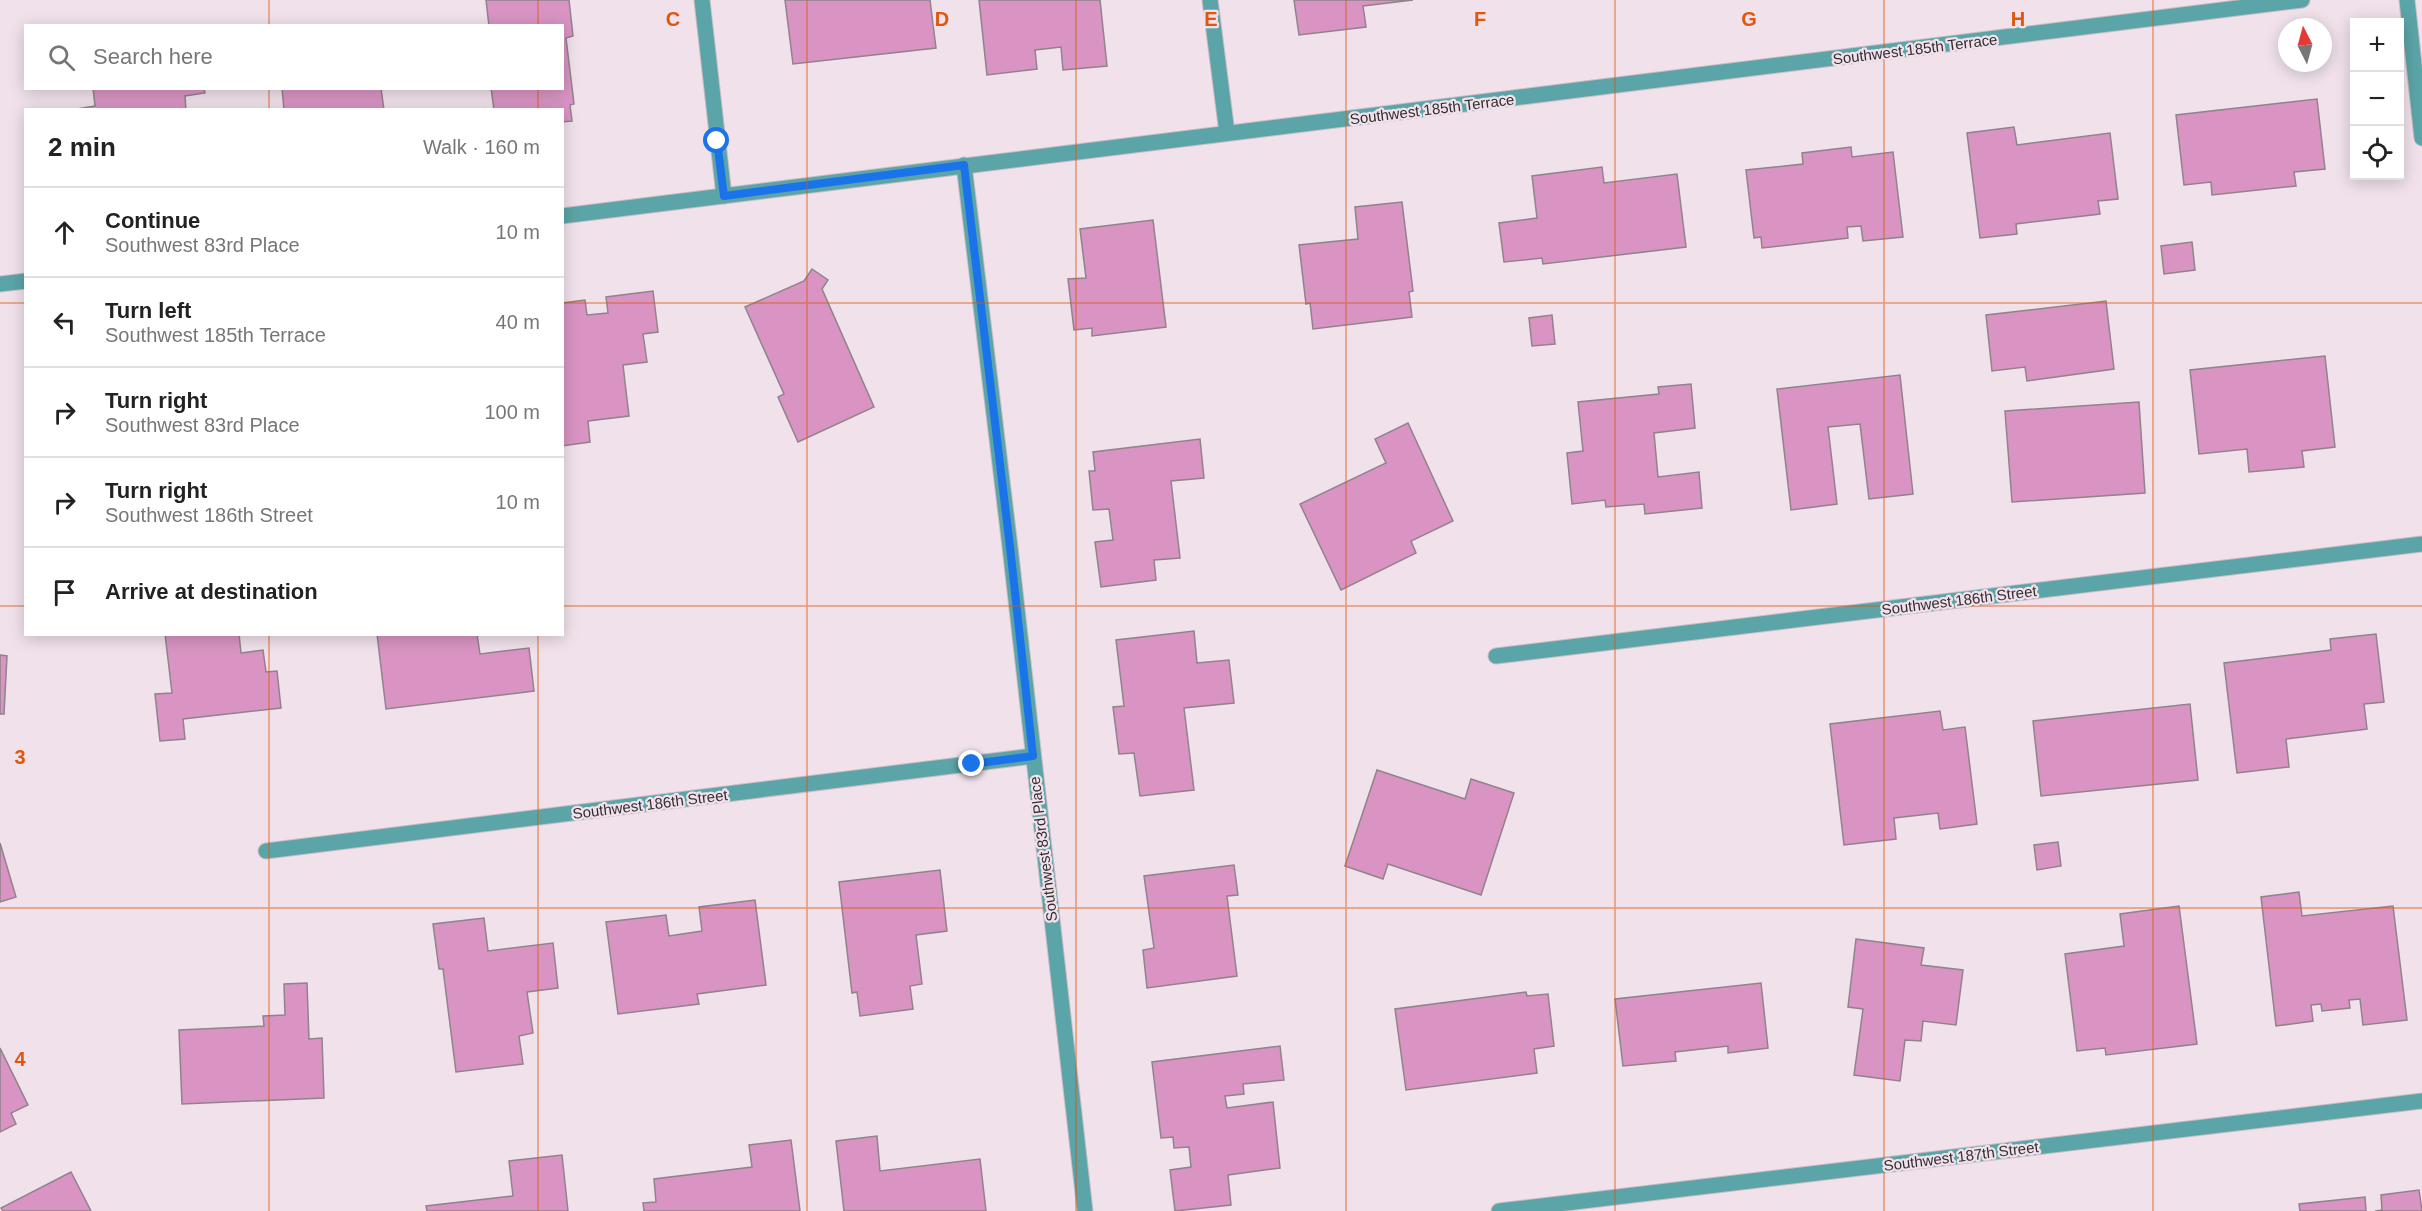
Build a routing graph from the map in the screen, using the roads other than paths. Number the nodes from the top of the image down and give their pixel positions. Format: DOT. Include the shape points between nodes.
graph roads {
  1 [pos="702,0"];
  2 [pos="1210,0"];
  3 [pos="2302,0"];
  4 [pos="2407,0"];
  5 [pos="1227,133"];
  6 [pos="2422,138"];
  7 [pos="964,165"];
  8 [pos="724,196"];
  9 [pos="564,216"];
  10 [pos="24,281"];
  11 [pos="0,284"];
  12 [pos="2422,544"];
  13 [pos="1496,656"];
  14 [pos="1033,756"];
  15 [pos="266,851"];
  16 [pos="2422,1101"];
  17 [pos="1085,1211"];
  18 [pos="1499,1211"];
  1 -- 8 [label="street"];
  2 -- 5 [label="street"];
  3 -- 5 [label="street, Southwest 185th Terrace"];
  4 -- 6 [label="street"];
  5 -- 7 [label="street, Southwest 185th Terrace"];
  7 -- 8 [label="street, Southwest 185th Terrace"];
  7 -- 14 [label="street, Southwest 83rd Place"];
  8 -- 9 [label="street, Southwest 185th Terrace"];
  10 -- 11 [label="street"];
  12 -- 13 [label="street, Southwest 186th Street"];
  14 -- 15 [label="street, Southwest 186th Street"];
  14 -- 17 [label="street, Southwest 83rd Place"];
  16 -- 18 [label="street, Southwest 187th Street"];
}
